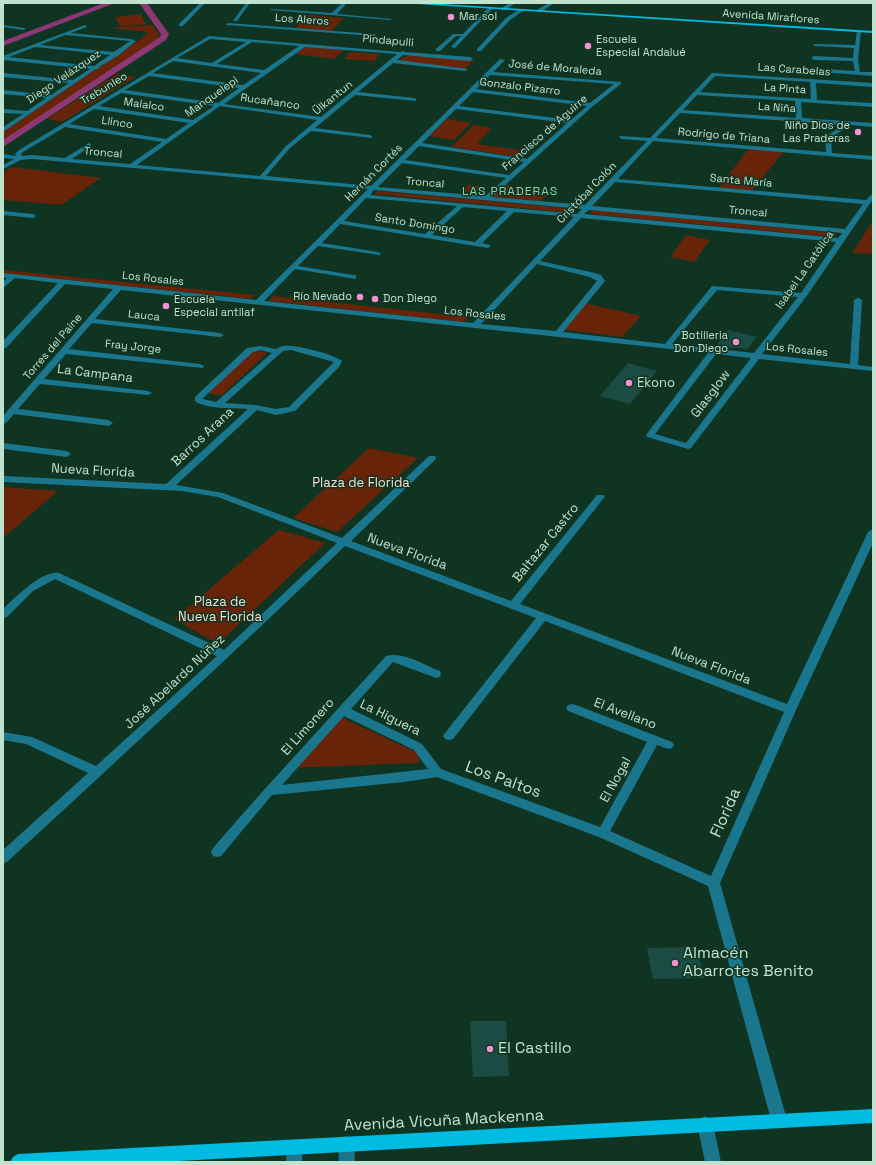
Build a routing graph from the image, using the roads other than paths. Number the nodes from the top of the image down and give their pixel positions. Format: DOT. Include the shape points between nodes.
graph roads {
  1 [pos="203,3"];
  2 [pos="248,3"];
  3 [pos="338,3"];
  4 [pos="345,3"];
  5 [pos="404,3"];
  6 [pos="513,3"];
  7 [pos="552,3"];
  8 [pos="491,8"];
  9 [pos="504,9"];
  10 [pos="272,10"];
  11 [pos="522,10"];
  12 [pos="284,11"];
  13 [pos="539,11"];
  14 [pos="326,14"];
  15 [pos="333,15"];
  16 [pos="279,16"];
  17 [pos="370,17"];
  18 [pos="390,19"];
  19 [pos="235,20"];
  20 [pos="274,22"];
  21 [pos="365,23"];
  22 [pos="228,24"];
  23 [pos="181,25"];
  24 [pos="3,26"];
  25 [pos="85,26"];
  26 [pos="268,27"];
  27 [pos="360,28"];
  28 [pos="24,29"];
  29 [pos="859,31"];
  30 [pos="873,32"];
  31 [pos="66,34"];
  32 [pos="355,34"];
  33 [pos="374,35"];
  34 [pos="465,35"];
  35 [pos="205,39"];
  36 [pos="252,40"];
  37 [pos="815,44"];
  38 [pos="304,45"];
  39 [pos="34,46"];
  40 [pos="443,46"];
  41 [pos="857,47"];
  42 [pos="438,50"];
  43 [pos="479,50"];
  44 [pos="403,52"];
  45 [pos="117,54"];
  46 [pos="3,58"];
  47 [pos="814,58"];
  48 [pos="172,59"];
  49 [pos="470,59"];
  50 [pos="502,60"];
  51 [pos="855,60"];
  52 [pos="393,61"];
  53 [pos="212,65"];
  54 [pos="97,68"];
  55 [pos="465,69"];
  56 [pos="809,70"];
  57 [pos="265,72"];
  58 [pos="489,73"];
  59 [pos="147,74"];
  60 [pos="714,74"];
  61 [pos="858,74"];
  62 [pos="873,74"];
  63 [pos="3,75"];
  64 [pos="812,81"];
  65 [pos="74,82"];
  66 [pos="619,83"];
  67 [pos="873,85"];
  68 [pos="243,88"];
  69 [pos="471,90"];
  70 [pos="120,91"];
  71 [pos="3,92"];
  72 [pos="355,93"];
  73 [pos="696,93"];
  74 [pos="52,97"];
  75 [pos="414,100"];
  76 [pos="798,100"];
  77 [pos="814,101"];
  78 [pos="219,105"];
  79 [pos="873,105"];
  80 [pos="455,106"];
  81 [pos="591,106"];
  82 [pos="92,108"];
  83 [pos="3,111"];
  84 [pos="680,111"];
  85 [pos="28,113"];
  86 [pos="322,119"];
  87 [pos="799,119"];
  88 [pos="193,122"];
  89 [pos="572,122"];
  90 [pos="849,123"];
  91 [pos="63,125"];
  92 [pos="873,125"];
  93 [pos="310,129"];
  94 [pos="3,130"];
  95 [pos="622,137"];
  96 [pos="370,138"];
  97 [pos="652,140"];
  98 [pos="167,141"];
  99 [pos="417,144"];
  100 [pos="89,145"];
  101 [pos="829,154"];
  102 [pos="3,156"];
  103 [pos="20,158"];
  104 [pos="873,158"];
  105 [pos="66,160"];
  106 [pos="400,161"];
  107 [pos="528,161"];
  108 [pos="3,162"];
  109 [pos="10,163"];
  110 [pos="131,166"];
  111 [pos="3,167"];
  112 [pos="510,177"];
  113 [pos="261,178"];
  114 [pos="613,180"];
  115 [pos="372,188"];
  116 [pos="873,195"];
  117 [pos="365,196"];
  118 [pos="486,199"];
  119 [pos="868,202"];
  120 [pos="462,205"];
  121 [pos="587,208"];
  122 [pos="513,210"];
  123 [pos="3,213"];
  124 [pos="33,216"];
  125 [pos="579,216"];
  126 [pos="339,222"];
  127 [pos="846,231"];
  128 [pos="427,236"];
  129 [pos="840,240"];
  130 [pos="317,244"];
  131 [pos="478,244"];
  132 [pos="488,246"];
  133 [pos="378,254"];
  134 [pos="535,262"];
  135 [pos="293,267"];
  136 [pos="3,275"];
  137 [pos="13,276"];
  138 [pos="353,278"];
  139 [pos="64,281"];
  140 [pos="3,286"];
  141 [pos="120,287"];
  142 [pos="803,295"];
  143 [pos="858,300"];
  144 [pos="259,302"];
  145 [pos="90,321"];
  146 [pos="475,325"];
  147 [pos="558,334"];
  148 [pos="220,335"];
  149 [pos="3,346"];
  150 [pos="667,346"];
  151 [pos="64,351"];
  152 [pos="277,352"];
  153 [pos="713,352"];
  154 [pos="755,357"];
  155 [pos="200,366"];
  156 [pos="854,367"];
  157 [pos="873,370"];
  158 [pos="38,381"];
  159 [pos="148,393"];
  160 [pos="218,405"];
  161 [pos="255,407"];
  162 [pos="12,411"];
  163 [pos="3,422"];
  164 [pos="109,423"];
  165 [pos="3,446"];
  166 [pos="67,454"];
  167 [pos="432,458"];
  168 [pos="3,479"];
  169 [pos="169,487"];
  170 [pos="600,497"];
  171 [pos="873,532"];
  172 [pos="343,542"];
  173 [pos="513,606"];
  174 [pos="3,615"];
  175 [pos="543,617"];
  176 [pos="225,654"];
  177 [pos="436,674"];
  178 [pos="572,708"];
  179 [pos="342,710"];
  180 [pos="790,710"];
  181 [pos="3,736"];
  182 [pos="449,736"];
  183 [pos="654,740"];
  184 [pos="668,745"];
  185 [pos="98,772"];
  186 [pos="437,772"];
  187 [pos="269,791"];
  188 [pos="603,833"];
  189 [pos="217,852"];
  190 [pos="3,858"];
  191 [pos="714,883"];
  192 [pos="873,1116"];
  193 [pos="779,1120"];
  194 [pos="705,1124"];
  195 [pos="346,1144"];
  196 [pos="294,1154"];
  197 [pos="18,1162"];
  198 [pos="346,1162"];
  199 [pos="713,1162"];
  1 -- 23 [label="street"];
  2 -- 19 [label="street"];
  3 -- 14 [label="street"];
  4 -- 15 [label="street"];
  5 -- 8 [label="main road, Avenida Miraflores"];
  6 -- 9 [label="street"];
  7 -- 13 [label="street"];
  8 -- 9 [label="main road, Avenida Miraflores"];
  8 -- 34 [label="street"];
  9 -- 11 [label="main road, Avenida Miraflores"];
  10 -- 12 [label="street"];
  11 -- 13 [label="main road, Avenida Miraflores"];
  11 -- 43 [label="street" via="508,20"];
  12 -- 14 [label="street"];
  12 -- 16 [label="street"];
  13 -- 29 [label="main road, Avenida Miraflores"];
  14 -- 15 [label="street"];
  15 -- 17 [label="street"];
  17 -- 18 [label="street"];
  17 -- 21 [label="street"];
  20 -- 26 [label="street"];
  22 -- 26 [label="street, Los Aleros"];
  24 -- 28 [label="street"];
  25 -- 31 [label="street"];
  26 -- 32 [label="street, Los Aleros"];
  27 -- 32 [label="street"];
  29 -- 30 [label="main road, Avenida Miraflores"];
  29 -- 41 [label="street"];
  31 -- 39 [label="street"];
  31 -- 45 [label="street, Diego Velázquez" via="134,41"];
  32 -- 33 [label="street, Los Aleros"];
  34 -- 40 [label="street" via="455,35"];
  34 -- 40 [label="street" via="456,47"];
  35 -- 36 [label="street, Pindapulli" via="214,37"];
  35 -- 48 [label="street, Trebunleo"];
  36 -- 38 [label="street, Pindapulli"];
  36 -- 53 [label="street"];
  37 -- 41 [label="street"];
  38 -- 44 [label="street, Pindapulli"];
  38 -- 57 [label="street, Manquelepi"];
  39 -- 45 [label="street"];
  39 -- 46 [label="street"];
  40 -- 42 [label="street"];
  41 -- 51 [label="street"];
  44 -- 49 [label="street, Pindapulli"];
  44 -- 52 [label="street, Ülkantun"];
  45 -- 54 [label="street, Diego Velázquez"];
  46 -- 54 [label="street"];
  47 -- 51 [label="street"];
  48 -- 53 [label="street"];
  48 -- 59 [label="street, Trebunleo"];
  50 -- 58 [label="street, Hernán Cortés"];
  51 -- 61 [label="street"];
  52 -- 55 [label="street"];
  52 -- 72 [label="street, Ülkantun"];
  53 -- 57 [label="street"];
  54 -- 65 [label="street, Diego Velázquez"];
  56 -- 61 [label="street"];
  57 -- 68 [label="street, Manquelepi"];
  58 -- 66 [label="street, José de Moraleda"];
  58 -- 69 [label="street, Hernán Cortés"];
  59 -- 68 [label="street"];
  59 -- 70 [label="street, Trebunleo"];
  60 -- 64 [label="street, Las Carabelas"];
  60 -- 73 [label="street, Cristóbal Colón"];
  61 -- 62 [label="street"];
  63 -- 65 [label="street"];
  64 -- 67 [label="street, Las Carabelas"];
  64 -- 77 [label="street"];
  65 -- 74 [label="street, Diego Velázquez"];
  66 -- 81 [label="street, Francisco de Aguirre"];
  68 -- 78 [label="street, Manquelepi"];
  69 -- 80 [label="street, Hernán Cortés"];
  69 -- 81 [label="street, Gonzalo Pizarro"];
  70 -- 78 [label="street, Rucañanco"];
  70 -- 82 [label="street, Trebunleo"];
  71 -- 74 [label="street"];
  72 -- 75 [label="street"];
  72 -- 86 [label="street, Ülkantun"];
  73 -- 76 [label="street, La Pinta"];
  73 -- 84 [label="street, Cristóbal Colón"];
  74 -- 85 [label="street, Diego Velázquez"];
  76 -- 77 [label="street, La Pinta"];
  76 -- 87 [label="street"];
  77 -- 79 [label="street, La Pinta"];
  78 -- 86 [label="street, Rucañanco"];
  78 -- 88 [label="street, Manquelepi"];
  80 -- 89 [label="street"];
  80 -- 99 [label="street, Hernán Cortés"];
  81 -- 89 [label="street, Francisco de Aguirre"];
  82 -- 88 [label="street, Malalco"];
  82 -- 91 [label="street, Trebunleo"];
  83 -- 85 [label="street"];
  84 -- 87 [label="street, La Niña"];
  84 -- 97 [label="street, Cristóbal Colón"];
  85 -- 94 [label="street, Diego Velázquez"];
  86 -- 93 [label="street, Ülkantun"];
  87 -- 90 [label="street, La Niña"];
  88 -- 98 [label="street, Manquelepi"];
  89 -- 107 [label="street, Francisco de Aguirre"];
  90 -- 92 [label="street, La Niña"];
  90 -- 101 [label="street" via="828,137"];
  91 -- 98 [label="street, Llinco"];
  91 -- 103 [label="street, Trebunleo" via="21,151 18,154"];
  93 -- 96 [label="street"];
  93 -- 113 [label="street, Ülkantun" via="283,152"];
  95 -- 97 [label="street, Rodrigo de Triana"];
  97 -- 101 [label="street, Rodrigo de Triana"];
  97 -- 114 [label="street, Cristóbal Colón"];
  98 -- 110 [label="street, Manquelepi"];
  99 -- 106 [label="street, Hernán Cortés"];
  99 -- 107 [label="street"];
  100 -- 105 [label="street"];
  101 -- 104 [label="street, Rodrigo de Triana"];
  102 -- 103 [label="street, Troncal"];
  103 -- 105 [label="street, Troncal"];
  103 -- 109 [label="street"];
  105 -- 110 [label="street, Troncal"];
  106 -- 112 [label="street"];
  106 -- 115 [label="street, Hernán Cortés"];
  107 -- 112 [label="street, Francisco de Aguirre"];
  108 -- 109 [label="street"];
  109 -- 111 [label="street"];
  110 -- 113 [label="street, Troncal"];
  112 -- 118 [label="street, Francisco de Aguirre"];
  113 -- 115 [label="street, Troncal"];
  114 -- 119 [label="street, Santa María"];
  114 -- 121 [label="street, Cristóbal Colón"];
  115 -- 117 [label="street, Hernán Cortés"];
  115 -- 118 [label="street, Troncal"];
  116 -- 119 [label="street, Isabel La Católica"];
  117 -- 120 [label="street, Troncal"];
  117 -- 126 [label="street, Hernán Cortés"];
  118 -- 121 [label="street, Troncal"];
  119 -- 127 [label="street, Isabel La Católica"];
  120 -- 122 [label="street, Troncal"];
  120 -- 128 [label="street"];
  121 -- 125 [label="street, Cristóbal Colón"];
  121 -- 127 [label="street, Troncal"];
  122 -- 125 [label="street, Troncal"];
  122 -- 131 [label="street"];
  123 -- 124 [label="street"];
  125 -- 129 [label="street, Troncal"];
  125 -- 134 [label="street, Cristóbal Colón"];
  126 -- 128 [label="street, Santo Domingo"];
  126 -- 130 [label="street, Hernán Cortés"];
  127 -- 129 [label="street, Isabel La Católica"];
  128 -- 131 [label="street, Santo Domingo"];
  129 -- 142 [label="street, Isabel La Católica"];
  130 -- 133 [label="street"];
  130 -- 135 [label="street, Hernán Cortés"];
  131 -- 132 [label="street, Santo Domingo"];
  134 -- 146 [label="street, Cristóbal Colón"];
  134 -- 147 [label="street" via="595,276 601,280"];
  135 -- 138 [label="street"];
  135 -- 144 [label="street, Hernán Cortés"];
  136 -- 137 [label="street, Los Rosales"];
  137 -- 139 [label="street, Los Rosales"];
  137 -- 140 [label="street"];
  139 -- 141 [label="street, Los Rosales"];
  139 -- 149 [label="street"];
  141 -- 144 [label="street, Los Rosales"];
  141 -- 145 [label="street, Torres del Paine"];
  142 -- 150 [label="street" via="715,288"];
  142 -- 154 [label="street, Isabel La Católica"];
  143 -- 156 [label="street"];
  144 -- 146 [label="street, Los Rosales"];
  145 -- 148 [label="street, Lauca"];
  145 -- 151 [label="street, Torres del Paine"];
  146 -- 147 [label="street, Los Rosales"];
  147 -- 150 [label="street, Los Rosales"];
  150 -- 153 [label="street, Los Rosales"];
  151 -- 155 [label="street, Fray Jorge"];
  151 -- 158 [label="street, Torres del Paine"];
  152 -- 160 [label="street"];
  152 -- 160 [label="street" via="260,348 250,350 200,397 199,401 202,403"];
  152 -- 161 [label="street" via="291,348 338,361 292,409 276,412"];
  153 -- 154 [label="street, Los Rosales"];
  153 -- 154 [label="street, Glasglow" via="650,436 688,446"];
  154 -- 156 [label="street, Los Rosales"];
  156 -- 157 [label="street, Los Rosales"];
  158 -- 159 [label="street, La Campana"];
  158 -- 162 [label="street, Torres del Paine"];
  160 -- 161 [label="street"];
  161 -- 169 [label="street, Barros Arana"];
  162 -- 163 [label="street, Torres del Paine"];
  162 -- 164 [label="street"];
  165 -- 166 [label="street"];
  167 -- 172 [label="street, José Abelardo Núñez"];
  168 -- 169 [label="street, Nueva Florida"];
  169 -- 172 [label="street, Nueva Florida" via="195,489 220,495"];
  170 -- 173 [label="street, Baltazar Castro"];
  171 -- 180 [label="street, Florida"];
  172 -- 173 [label="street, Nueva Florida"];
  172 -- 176 [label="street, José Abelardo Núñez"];
  173 -- 175 [label="street, Nueva Florida"];
  174 -- 176 [label="street" via="29,589 55,575"];
  175 -- 180 [label="street, Nueva Florida"];
  175 -- 182 [label="street"];
  176 -- 185 [label="street, José Abelardo Núñez"];
  177 -- 179 [label="street, El Limonero" via="396,658 390,659"];
  178 -- 183 [label="street, El Avellano"];
  179 -- 186 [label="street, La Higuera" via="418,747"];
  179 -- 187 [label="street, El Limonero"];
  180 -- 191 [label="street, Florida"];
  181 -- 185 [label="street" via="28,740"];
  183 -- 184 [label="street, El Avellano"];
  183 -- 188 [label="street, El Nogal"];
  185 -- 190 [label="street, José Abelardo Núñez"];
  186 -- 187 [label="street, Los Paltos"];
  186 -- 188 [label="street, Los Paltos"];
  187 -- 189 [label="street, El Limonero"];
  188 -- 191 [label="street, Los Paltos"];
  191 -- 193 [label="street"];
  192 -- 193 [label="main road, Avenida Vicuña Mackenna"];
  193 -- 194 [label="main road, Avenida Vicuña Mackenna"];
  194 -- 195 [label="main road, Avenida Vicuña Mackenna"];
  194 -- 199 [label="street"];
  195 -- 196 [label="main road, Avenida Vicuña Mackenna"];
  195 -- 198 [label="street"];
  196 -- 197 [label="main road, Avenida Vicuña Mackenna"];
}
